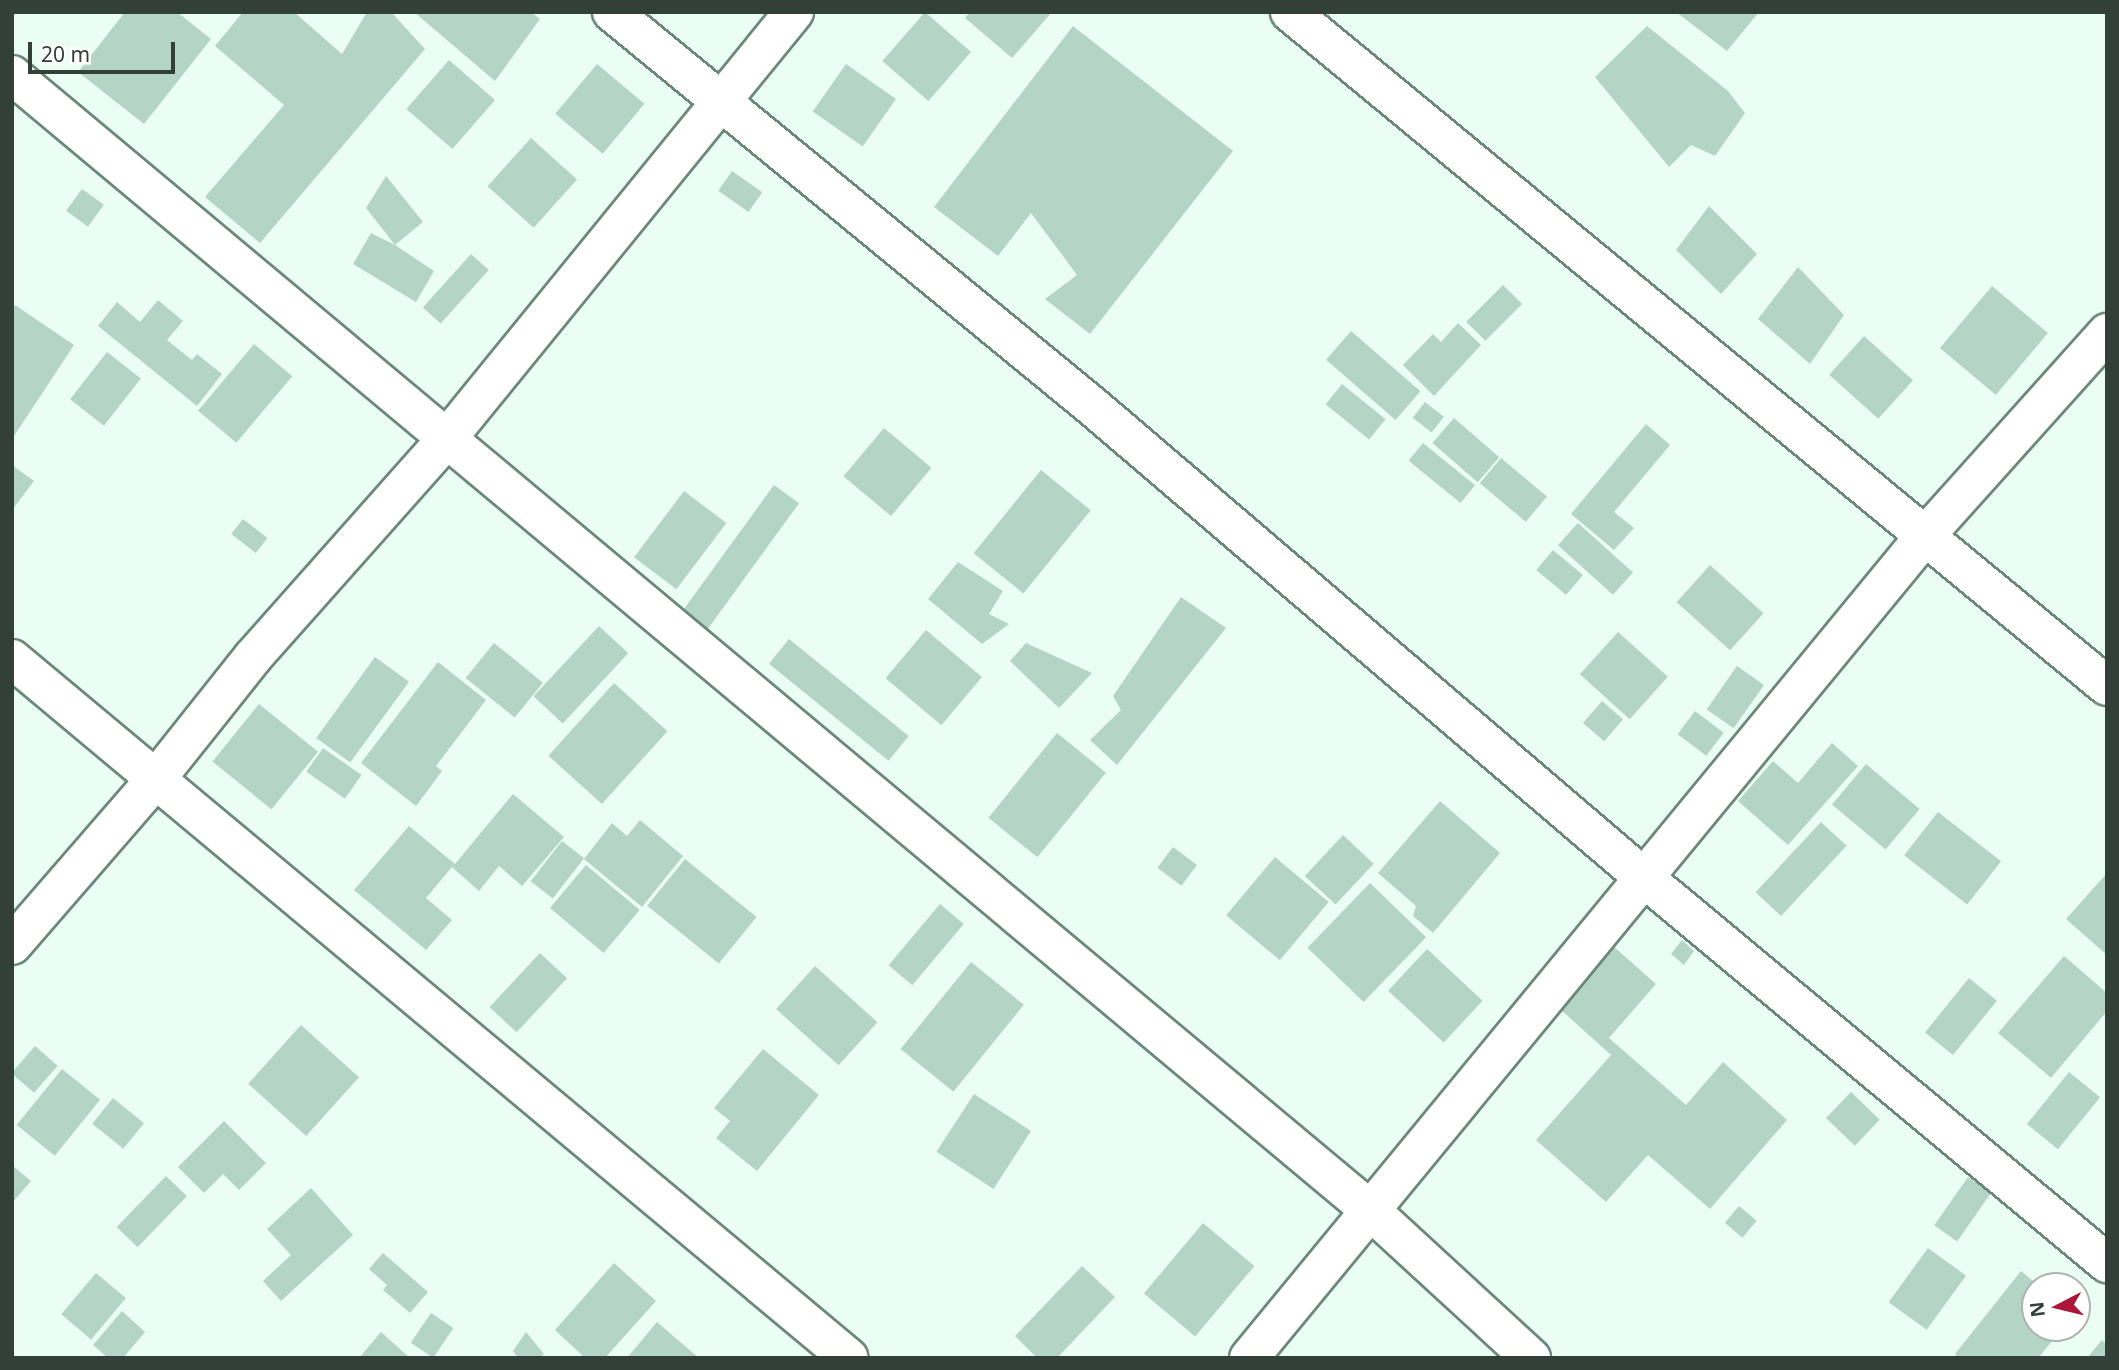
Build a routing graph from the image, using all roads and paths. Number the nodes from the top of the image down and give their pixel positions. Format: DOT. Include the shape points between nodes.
graph roads {
  1 [pos="612,12"];
  2 [pos="794,12"];
  3 [pos="1290,12"];
  4 [pos="12,75"];
  5 [pos="722,103"];
  6 [pos="2107,332"];
  7 [pos="449,436"];
  8 [pos="1925,536"];
  9 [pos="12,659"];
  10 [pos="2107,686"];
  11 [pos="156,779"];
  12 [pos="1643,877"];
  13 [pos="12,945"];
  14 [pos="1370,1210"];
  15 [pos="2107,1263"];
  16 [pos="849,1358"];
  17 [pos="1249,1358"];
  18 [pos="1531,1358"];
  1 -- 5 [label="street"];
  2 -- 5 [label="street"];
  3 -- 8 [label="street"];
  4 -- 7 [label="street"];
  5 -- 7 [label="street"];
  5 -- 12 [label="street" via="1092,406"];
  6 -- 8 [label="street"];
  7 -- 11 [label="street" via="253,657"];
  7 -- 14 [label="street"];
  8 -- 10 [label="street"];
  8 -- 12 [label="street"];
  9 -- 11 [label="street"];
  11 -- 13 [label="street"];
  11 -- 16 [label="street"];
  12 -- 14 [label="street"];
  12 -- 15 [label="street"];
  14 -- 17 [label="street"];
  14 -- 18 [label="street"];
}
